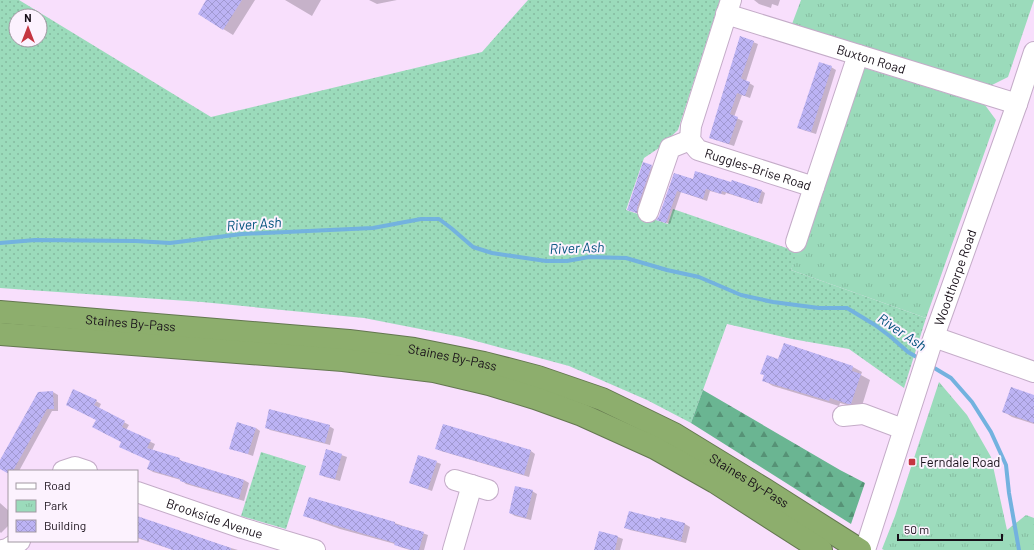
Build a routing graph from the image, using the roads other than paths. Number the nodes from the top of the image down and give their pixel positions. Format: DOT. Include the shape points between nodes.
graph roads {
  1 [pos="729,7"];
  2 [pos="1034,52"];
  3 [pos="858,55"];
  4 [pos="1017,104"];
  5 [pos="690,140"];
  6 [pos="814,187"];
  7 [pos="648,212"];
  8 [pos="796,242"];
  9 [pos="0,312"];
  10 [pos="0,334"];
  11 [pos="928,353"];
  12 [pos="1034,372"];
  13 [pos="843,416"];
  14 [pos="903,429"];
  15 [pos="66,470"];
  16 [pos="83,470"];
  17 [pos="472,485"];
  18 [pos="138,492"];
  19 [pos="18,542"];
  20 [pos="263,543"];
  21 [pos="858,548"];
  22 [pos="2,550"];
  23 [pos="315,550"];
  24 [pos="453,550"];
  25 [pos="821,550"];
  1 -- 3 [label="street, Buxton Road"];
  1 -- 5 [label="street, Ruggles-Brise Road" via="691,126"];
  2 -- 4 [label="street, Woodthorpe Road"];
  3 -- 4 [label="street, Buxton Road"];
  3 -- 6 [label="street, Ruggles-Brise Road"];
  4 -- 11 [label="street, Woodthorpe Road"];
  5 -- 6 [label="street, Ruggles-Brise Road" via="698,150"];
  5 -- 7 [label="street" via="670,148"];
  6 -- 8 [label="street"];
  9 -- 21 [label="highway, Staines By-Pass" via="349,341 414,349 538,377 602,400 674,434"];
  10 -- 25 [label="highway, Staines By-Pass" via="343,360 434,371 489,384 582,415 655,448 715,482"];
  11 -- 12 [label="street"];
  11 -- 14 [label="street, Woodthorpe Road"];
  13 -- 14 [label="street" via="863,414"];
  14 -- 21 [label="street, Woodthorpe Road"];
  15 -- 16 [label="street" via="75,467"];
  17 -- 24 [label="street"];
  18 -- 20 [label="street, Brookside Avenue"];
  19 -- 22 [label="street"];
  20 -- 23 [label="street, Brookside Avenue"];
}
